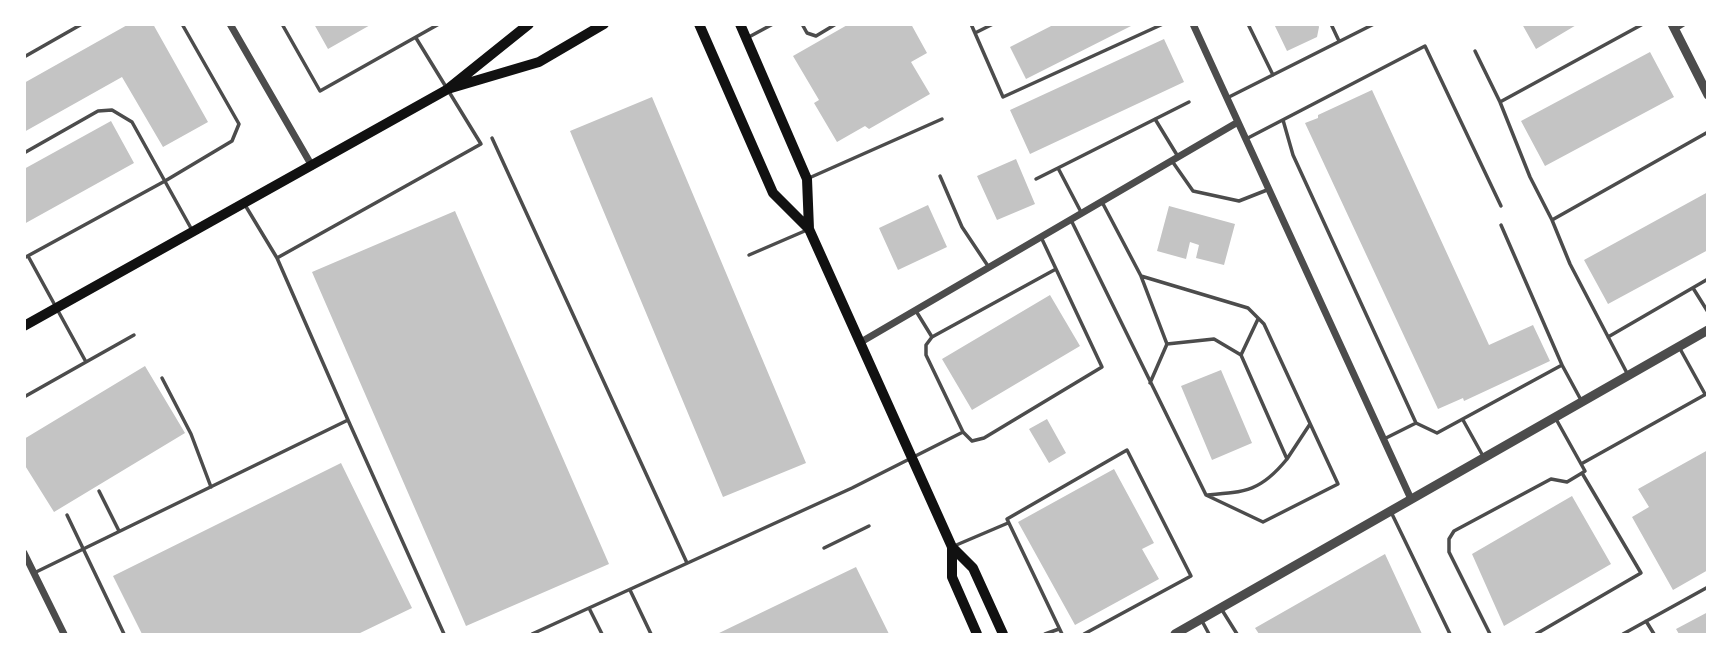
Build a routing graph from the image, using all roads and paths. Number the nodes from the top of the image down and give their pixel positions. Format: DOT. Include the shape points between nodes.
graph roads {
  1 [pos="82,24"];
  2 [pos="182,24"];
  3 [pos="230,24"];
  4 [pos="282,24"];
  5 [pos="439,24"];
  6 [pos="529,24"];
  7 [pos="604,24"];
  8 [pos="699,24"];
  9 [pos="740,24"];
  10 [pos="773,24"];
  11 [pos="802,24"];
  12 [pos="836,24"];
  13 [pos="971,24"];
  14 [pos="993,24"];
  15 [pos="1163,24"];
  16 [pos="1193,24"];
  17 [pos="1248,24"];
  18 [pos="1331,24"];
  19 [pos="1374,24"];
  20 [pos="1643,24"];
  21 [pos="1685,24"];
  22 [pos="1673,27"];
  23 [pos="975,33"];
  24 [pos="416,38"];
  25 [pos="746,39"];
  26 [pos="1339,41"];
  27 [pos="1475,51"];
  28 [pos="24,57"];
  29 [pos="1273,75"];
  30 [pos="448,89"];
  31 [pos="1707,95"];
  32 [pos="1227,98"];
  33 [pos="1189,102"];
  34 [pos="1500,102"];
  35 [pos="942,119"];
  36 [pos="1155,119"];
  37 [pos="1283,120"];
  38 [pos="1238,122"];
  39 [pos="1707,132"];
  40 [pos="492,138"];
  41 [pos="1246,139"];
  42 [pos="24,153"];
  43 [pos="1175,159"];
  44 [pos="312,166"];
  45 [pos="1058,168"];
  46 [pos="940,176"];
  47 [pos="1036,178"];
  48 [pos="807,179"];
  49 [pos="165,181"];
  50 [pos="1269,190"];
  51 [pos="1102,202"];
  52 [pos="244,203"];
  53 [pos="1502,206"];
  54 [pos="1082,214"];
  55 [pos="1071,220"];
  56 [pos="1552,220"];
  57 [pos="1501,225"];
  58 [pos="809,229"];
  59 [pos="193,232"];
  60 [pos="1041,237"];
  61 [pos="749,255"];
  62 [pos="26,257"];
  63 [pos="276,258"];
  64 [pos="989,268"];
  65 [pos="1056,269"];
  66 [pos="1141,276"];
  67 [pos="1707,279"];
  68 [pos="1693,288"];
  69 [pos="56,309"];
  70 [pos="916,310"];
  71 [pos="1707,312"];
  72 [pos="1258,318"];
  73 [pos="24,326"];
  74 [pos="1707,330"];
  75 [pos="134,335"];
  76 [pos="932,337"];
  77 [pos="1608,337"];
  78 [pos="861,342"];
  79 [pos="1167,344"];
  80 [pos="1679,346"];
  81 [pos="1241,355"];
  82 [pos="86,362"];
  83 [pos="1562,365"];
  84 [pos="1628,375"];
  85 [pos="162,378"];
  86 [pos="1150,383"];
  87 [pos="1706,393"];
  88 [pos="24,397"];
  89 [pos="1582,402"];
  90 [pos="1555,418"];
  91 [pos="1462,419"];
  92 [pos="348,420"];
  93 [pos="1416,423"];
  94 [pos="1310,424"];
  95 [pos="963,432"];
  96 [pos="1384,439"];
  97 [pos="912,456"];
  98 [pos="1484,458"];
  99 [pos="1287,459"];
  100 [pos="1581,464"];
  101 [pos="1582,473"];
  102 [pos="211,487"];
  103 [pos="99,491"];
  104 [pos="1206,495"];
  105 [pos="1411,499"];
  106 [pos="1390,510"];
  107 [pos="67,516"];
  108 [pos="1009,522"];
  109 [pos="869,526"];
  110 [pos="119,531"];
  111 [pos="952,547"];
  112 [pos="824,548"];
  113 [pos="83,550"];
  114 [pos="24,553"];
  115 [pos="687,563"];
  116 [pos="34,573"];
  117 [pos="1707,587"];
  118 [pos="629,590"];
  119 [pos="589,608"];
  120 [pos="1221,608"];
  121 [pos="1201,620"];
  122 [pos="1647,621"];
  123 [pos="1059,629"];
  124 [pos="64,635"];
  125 [pos="124,635"];
  126 [pos="444,635"];
  127 [pos="532,635"];
  128 [pos="602,635"];
  129 [pos="651,635"];
  130 [pos="977,635"];
  131 [pos="1003,635"];
  132 [pos="1045,635"];
  133 [pos="1062,635"];
  134 [pos="1084,635"];
  135 [pos="1175,635"];
  136 [pos="1209,635"];
  137 [pos="1237,635"];
  138 [pos="1450,635"];
  139 [pos="1490,635"];
  140 [pos="1536,635"];
  141 [pos="1623,635"];
  142 [pos="1654,635"];
  1 -- 28 [label="lane"];
  2 -- 49 [label="lane" via="239,124 232,141"];
  3 -- 44 [label="street"];
  4 -- 24 [label="lane" via="320,91"];
  5 -- 24 [label="lane"];
  6 -- 30 [label="main road"];
  7 -- 30 [label="main road" via="539,62"];
  8 -- 58 [label="main road" via="773,192"];
  9 -- 25 [label="main road"];
  10 -- 25 [label="lane"];
  11 -- 12 [label="lane" via="807,33 816,36"];
  13 -- 23 [label="lane"];
  14 -- 23 [label="lane"];
  15 -- 23 [label="lane" via="1003,97"];
  16 -- 32 [label="street"];
  17 -- 29 [label="lane"];
  18 -- 26 [label="lane"];
  19 -- 26 [label="lane"];
  20 -- 34 [label="lane"];
  21 -- 22 [label="lane"];
  22 -- 31 [label="street"];
  24 -- 30 [label="lane"];
  25 -- 48 [label="main road"];
  26 -- 29 [label="lane"];
  27 -- 34 [label="lane"];
  29 -- 32 [label="lane"];
  30 -- 44 [label="main road"];
  30 -- 63 [label="lane" via="481,144"];
  32 -- 38 [label="street"];
  33 -- 36 [label="lane"];
  34 -- 56 [label="lane"];
  35 -- 48 [label="lane"];
  36 -- 43 [label="lane"];
  36 -- 45 [label="lane"];
  37 -- 41 [label="lane"];
  37 -- 53 [label="lane" via="1425,46"];
  37 -- 93 [label="lane" via="1293,155"];
  38 -- 41 [label="street"];
  38 -- 43 [label="street"];
  39 -- 56 [label="lane"];
  40 -- 115 [label="lane"];
  41 -- 50 [label="street"];
  42 -- 49 [label="lane" via="98,111 112,110 132,122"];
  43 -- 50 [label="lane" via="1194,191 1238,201"];
  43 -- 51 [label="street"];
  44 -- 52 [label="main road"];
  45 -- 47 [label="lane"];
  45 -- 54 [label="lane"];
  46 -- 64 [label="lane" via="962,227"];
  48 -- 58 [label="main road"];
  49 -- 59 [label="lane"];
  49 -- 62 [label="lane"];
  50 -- 96 [label="street"];
  51 -- 54 [label="street"];
  51 -- 66 [label="lane"];
  52 -- 59 [label="main road"];
  52 -- 63 [label="lane"];
  54 -- 55 [label="street"];
  55 -- 60 [label="street"];
  55 -- 86 [label="lane"];
  56 -- 77 [label="lane"];
  57 -- 83 [label="lane"];
  58 -- 61 [label="lane"];
  58 -- 78 [label="main road"];
  59 -- 69 [label="main road"];
  60 -- 64 [label="street"];
  60 -- 65 [label="lane"];
  62 -- 69 [label="lane"];
  63 -- 92 [label="lane"];
  64 -- 70 [label="street"];
  65 -- 76 [label="lane"];
  65 -- 95 [label="lane" via="1102,367 984,438 972,441"];
  66 -- 72 [label="lane" via="1248,308"];
  66 -- 79 [label="lane"];
  67 -- 68 [label="lane"];
  68 -- 71 [label="lane"];
  68 -- 77 [label="lane"];
  69 -- 73 [label="main road"];
  69 -- 82 [label="lane"];
  70 -- 76 [label="lane"];
  70 -- 78 [label="street"];
  72 -- 81 [label="lane"];
  72 -- 94 [label="lane"];
  74 -- 80 [label="street"];
  75 -- 82 [label="lane"];
  76 -- 95 [label="lane" via="926,355"];
  77 -- 84 [label="lane"];
  78 -- 97 [label="main road"];
  79 -- 81 [label="lane" via="1214,339"];
  79 -- 86 [label="lane"];
  80 -- 84 [label="street"];
  80 -- 87 [label="lane"];
  81 -- 99 [label="lane"];
  82 -- 88 [label="lane"];
  83 -- 89 [label="lane"];
  83 -- 91 [label="lane"];
  84 -- 89 [label="street"];
  85 -- 102 [label="lane"];
  86 -- 104 [label="lane"];
  87 -- 100 [label="lane"];
  89 -- 90 [label="street"];
  90 -- 98 [label="street"];
  90 -- 100 [label="lane"];
  91 -- 93 [label="lane" via="1437,433"];
  91 -- 98 [label="lane"];
  92 -- 102 [label="lane"];
  92 -- 126 [label="lane"];
  93 -- 96 [label="lane"];
  94 -- 99 [label="lane"];
  94 -- 104 [label="lane" via="1338,484 1263,522"];
  95 -- 97 [label="lane"];
  96 -- 105 [label="street"];
  97 -- 111 [label="main road"];
  97 -- 115 [label="lane"];
  98 -- 105 [label="street"];
  99 -- 104 [label="lane" via="1272,478 1241,492"];
  100 -- 101 [label="lane"];
  101 -- 139 [label="lane" via="1567,482 1551,480 1454,531 1449,539 1449,552"];
  101 -- 140 [label="lane" via="1641,573"];
  102 -- 110 [label="lane"];
  103 -- 110 [label="lane"];
  105 -- 106 [label="street"];
  106 -- 120 [label="street"];
  106 -- 138 [label="lane"];
  107 -- 113 [label="lane"];
  108 -- 111 [label="lane"];
  108 -- 123 [label="lane"];
  108 -- 134 [label="lane" via="1007,519 1127,450 1191,576"];
  109 -- 112 [label="lane"];
  110 -- 113 [label="lane"];
  111 -- 130 [label="main road" via="952,577"];
  111 -- 131 [label="main road" via="974,568"];
  113 -- 116 [label="lane"];
  113 -- 125 [label="lane"];
  114 -- 116 [label="street"];
  115 -- 118 [label="lane"];
  116 -- 124 [label="street"];
  117 -- 122 [label="lane"];
  118 -- 119 [label="lane"];
  118 -- 129 [label="lane"];
  119 -- 127 [label="lane"];
  119 -- 128 [label="lane"];
  120 -- 121 [label="street"];
  120 -- 137 [label="lane"];
  121 -- 135 [label="street"];
  121 -- 136 [label="lane"];
  122 -- 141 [label="lane"];
  122 -- 142 [label="lane"];
  123 -- 132 [label="lane"];
  123 -- 133 [label="lane"];
}
